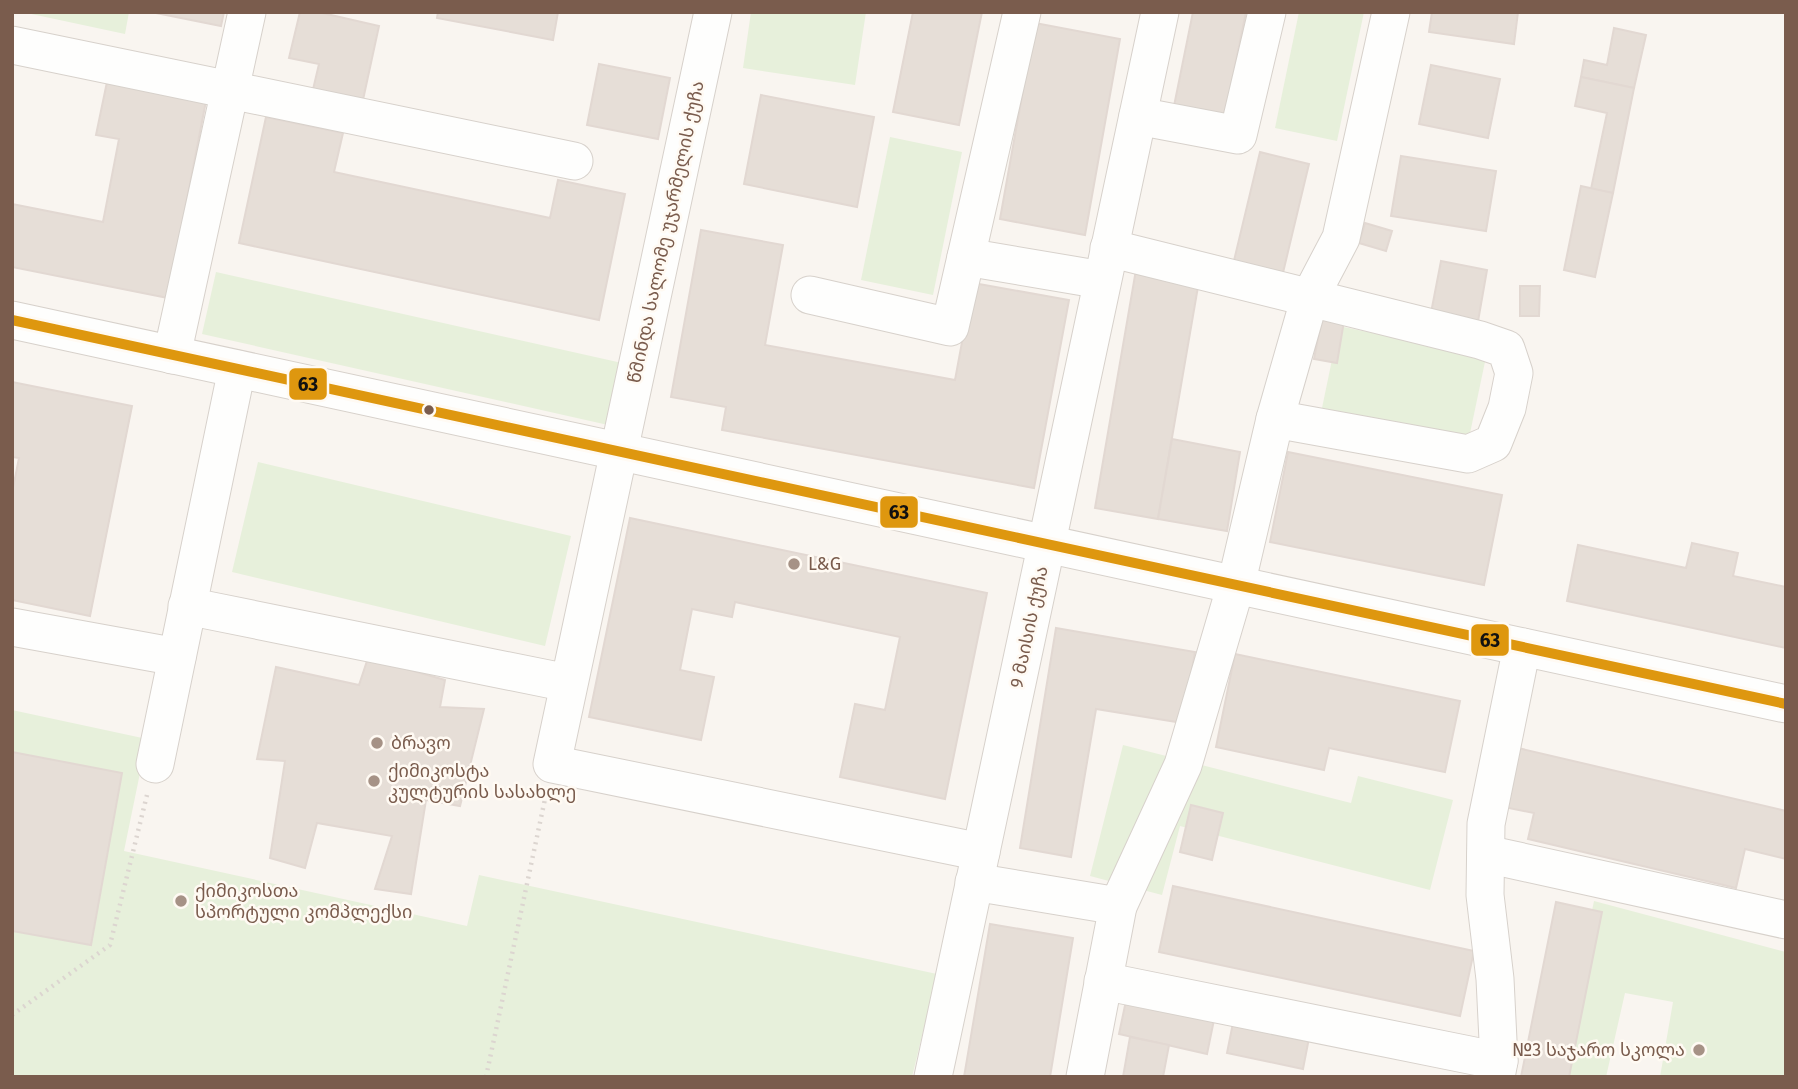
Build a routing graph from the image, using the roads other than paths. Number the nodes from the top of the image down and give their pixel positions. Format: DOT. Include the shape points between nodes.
graph roads {
  1 [pos="247,12"];
  2 [pos="713,12"];
  3 [pos="1022,12"];
  4 [pos="1267,12"];
  5 [pos="1391,12"];
  6 [pos="1153,14"];
  7 [pos="12,46"];
  8 [pos="230,90"];
  9 [pos="1138,116"];
  10 [pos="574,162"];
  11 [pos="966,257"];
  12 [pos="1106,264"];
  13 [pos="810,295"];
  14 [pos="1310,298"];
  15 [pos="12,320"];
  16 [pos="172,355"];
  17 [pos="237,369"];
  18 [pos="1275,419"];
  19 [pos="620,452"];
  20 [pos="1046,544"];
  21 [pos="1236,585"];
  22 [pos="187,606"];
  23 [pos="12,626"];
  24 [pos="1522,647"];
  25 [pos="177,657"];
  26 [pos="568,682"];
  27 [pos="1786,704"];
  28 [pos="155,764"];
  29 [pos="1486,854"];
  30 [pos="977,867"];
  31 [pos="1118,906"];
  32 [pos="1786,920"];
  33 [pos="1103,981"];
  34 [pos="1498,1069"];
  35 [pos="933,1077"];
  36 [pos="1085,1077"];
  1 -- 8 [label="street"];
  2 -- 19 [label="street, წმინდა სალომე უჯარმელის ქუჩა"];
  3 -- 11 [label="street"];
  4 -- 9 [label="street" via="1238,135"];
  5 -- 14 [label="street" via="1341,238"];
  6 -- 9 [label="street, 9 მაისის ქუჩა"];
  7 -- 8 [label="street"];
  8 -- 10 [label="street"];
  8 -- 16 [label="street"];
  9 -- 12 [label="street, 9 მაისის ქუჩა"];
  11 -- 12 [label="street"];
  11 -- 13 [label="street" via="950,327"];
  12 -- 14 [label="street"];
  12 -- 20 [label="street, 9 მაისის ქუჩა"];
  14 -- 18 [label="street"];
  14 -- 18 [label="street" via="1506,349 1514,373 1507,408 1493,443 1468,454"];
  15 -- 16 [label="street"];
  16 -- 17 [label="street"];
  17 -- 19 [label="street"];
  17 -- 22 [label="street"];
  18 -- 21 [label="street"];
  19 -- 20 [label="street"];
  19 -- 26 [label="street, წმინდა სალომე უჯარმელის ქუჩა"];
  20 -- 21 [label="street"];
  20 -- 30 [label="street, 9 მაისის ქუჩა"];
  21 -- 24 [label="street"];
  21 -- 31 [label="street" via="1183,765"];
  22 -- 25 [label="street"];
  22 -- 26 [label="street"];
  23 -- 25 [label="street"];
  24 -- 27 [label="street"];
  24 -- 29 [label="street" via="1486,824"];
  25 -- 28 [label="street"];
  26 -- 30 [label="street, წმინდა სალომე უჯარმელის ქუჩა" via="552,764"];
  29 -- 32 [label="street"];
  29 -- 34 [label="street"];
  30 -- 31 [label="street"];
  30 -- 35 [label="street, 9 მაისის ქუჩა"];
  31 -- 33 [label="street"];
  33 -- 34 [label="street"];
  33 -- 36 [label="street"];
}
